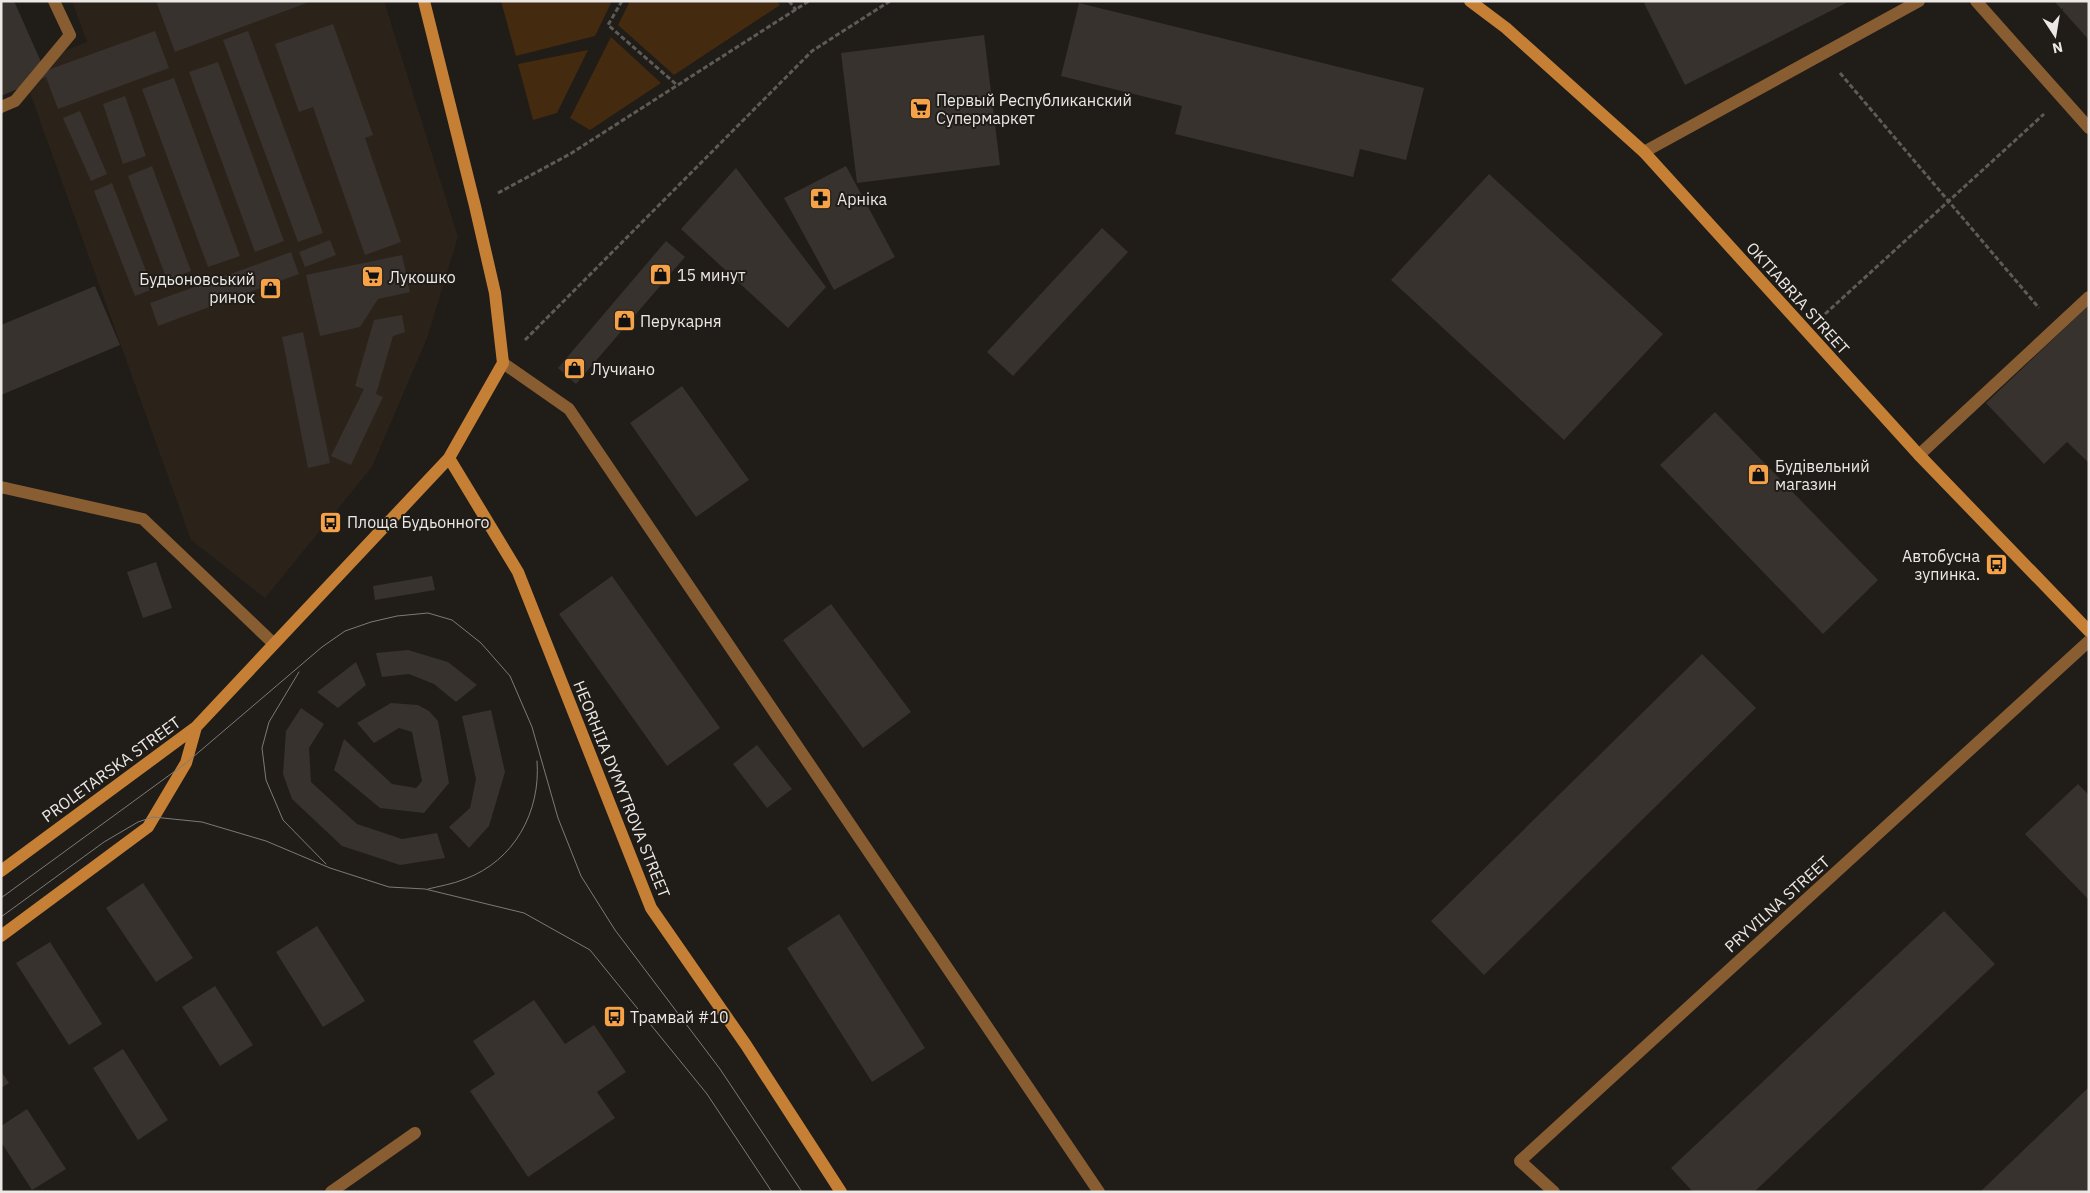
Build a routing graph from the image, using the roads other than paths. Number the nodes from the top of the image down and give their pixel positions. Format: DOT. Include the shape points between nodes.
graph roads {
  1 [pos="54,1"];
  2 [pos="424,1"];
  3 [pos="1470,1"];
  4 [pos="1919,1"];
  5 [pos="1976,1"];
  6 [pos="1,107"];
  7 [pos="2089,128"];
  8 [pos="1644,152"];
  9 [pos="2089,297"];
  10 [pos="502,364"];
  11 [pos="1919,455"];
  12 [pos="448,458"];
  13 [pos="1,487"];
  14 [pos="2089,631"];
  15 [pos="2089,641"];
  16 [pos="273,643"];
  17 [pos="196,727"];
  18 [pos="1,870"];
  19 [pos="1,936"];
  20 [pos="415,1133"];
  21 [pos="331,1192"];
  22 [pos="841,1192"];
  23 [pos="1099,1192"];
  24 [pos="1554,1192"];
  1 -- 6 [label="street" via="70,35 15,101"];
  2 -- 10 [label="main road" via="495,293"];
  3 -- 8 [label="main road, OKTIABRIA STREET" via="1506,28"];
  4 -- 8 [label="street"];
  5 -- 7 [label="street"];
  8 -- 11 [label="main road, OKTIABRIA STREET"];
  9 -- 11 [label="street"];
  10 -- 12 [label="main road"];
  10 -- 23 [label="street" via="570,409"];
  11 -- 14 [label="main road, OKTIABRIA STREET"];
  12 -- 16 [label="main road"];
  12 -- 22 [label="main road, HEORHIIA DYMYTROVA STREET" via="518,572 651,908"];
  13 -- 16 [label="street" via="143,519"];
  15 -- 24 [label="street, PRYVILNA STREET" via="1520,1162"];
  16 -- 17 [label="main road"];
  17 -- 18 [label="main road, PROLETARSKA STREET"];
  17 -- 19 [label="main road, PROLETARSKA STREET" via="186,763 148,827"];
  20 -- 21 [label="street"];
}
